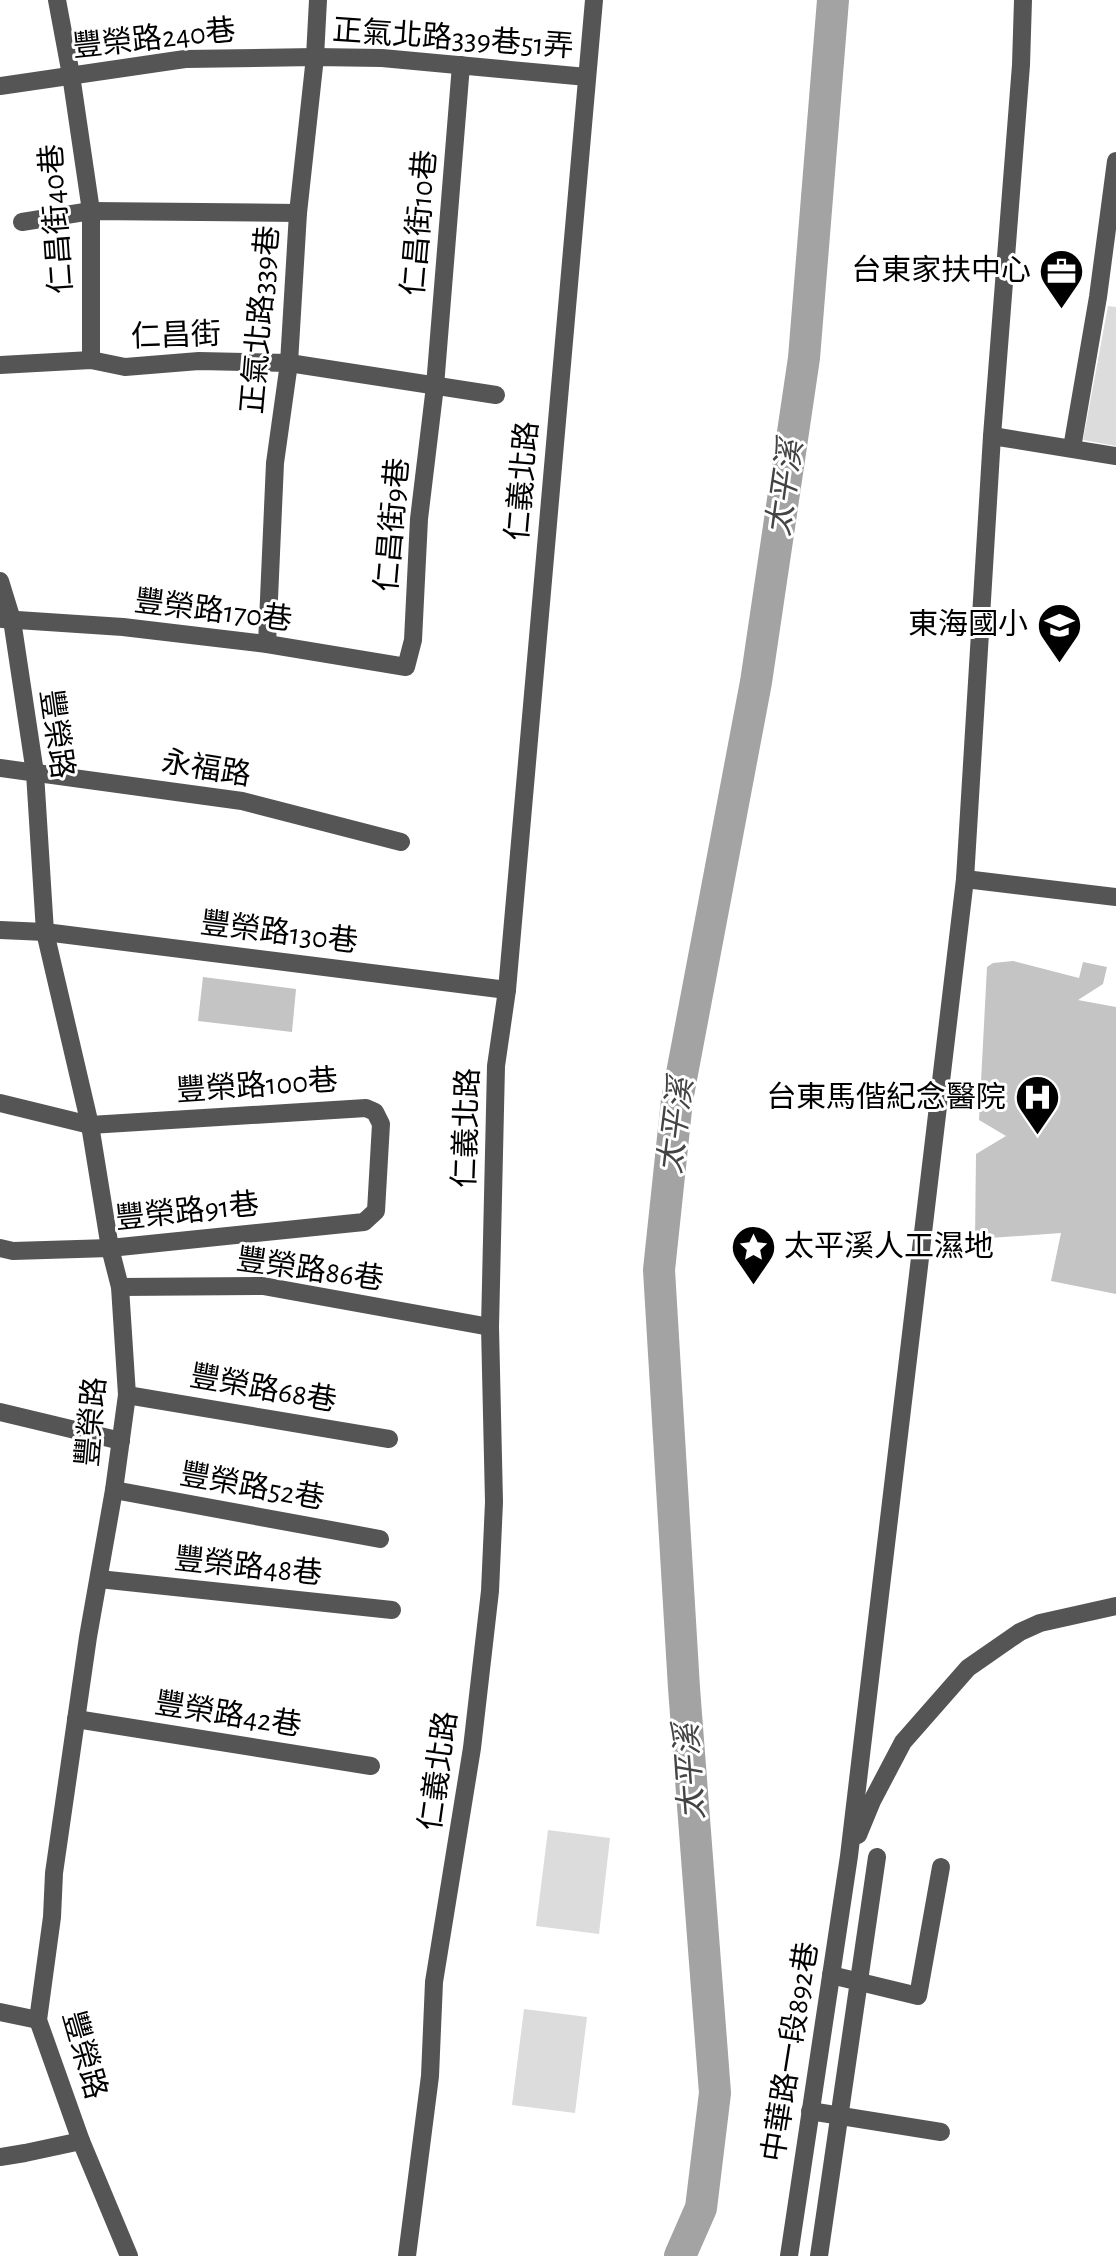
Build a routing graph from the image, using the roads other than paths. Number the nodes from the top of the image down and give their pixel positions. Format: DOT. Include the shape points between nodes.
graph roads {
  1 [pos="57,0"];
  2 [pos="318,0"];
  3 [pos="594,0"];
  4 [pos="1023,0"];
  5 [pos="315,57"];
  6 [pos="461,65"];
  7 [pos="71,75"];
  8 [pos="587,77"];
  9 [pos="0,86"];
  10 [pos="1116,161"];
  11 [pos="1114,208"];
  12 [pos="91,211"];
  13 [pos="298,213"];
  14 [pos="22,222"];
  15 [pos="1107,298"];
  16 [pos="91,360"];
  17 [pos="289,363"];
  18 [pos="0,365"];
  19 [pos="435,386"];
  20 [pos="496,395"];
  21 [pos="992,436"];
  22 [pos="1072,448"];
  23 [pos="1116,456"];
  24 [pos="0,581"];
  25 [pos="6,619"];
  26 [pos="267,644"];
  27 [pos="406,667"];
  28 [pos="0,768"];
  29 [pos="35,773"];
  30 [pos="401,842"];
  31 [pos="965,879"];
  32 [pos="1116,897"];
  33 [pos="0,930"];
  34 [pos="45,932"];
  35 [pos="507,990"];
  36 [pos="0,1103"];
  37 [pos="90,1125"];
  38 [pos="376,1211"];
  39 [pos="0,1248"];
  40 [pos="110,1248"];
  41 [pos="120,1287"];
  42 [pos="490,1327"];
  43 [pos="127,1395"];
  44 [pos="0,1412"];
  45 [pos="389,1439"];
  46 [pos="121,1441"];
  47 [pos="114,1490"];
  48 [pos="380,1539"];
  49 [pos="99,1579"];
  50 [pos="1116,1606"];
  51 [pos="392,1610"];
  52 [pos="76,1719"];
  53 [pos="371,1766"];
  54 [pos="849,1856"];
  55 [pos="877,1857"];
  56 [pos="941,1867"];
  57 [pos="831,1975"];
  58 [pos="859,1982"];
  59 [pos="0,2012"];
  60 [pos="38,2020"];
  61 [pos="810,2111"];
  62 [pos="839,2116"];
  63 [pos="941,2132"];
  64 [pos="81,2141"];
  65 [pos="0,2157"];
  66 [pos="129,2256"];
  67 [pos="407,2256"];
  68 [pos="789,2256"];
  69 [pos="819,2256"];
  1 -- 7 [label="street, 仁昌街40巷"];
  2 -- 5 [label="street, 正氣北路339巷"];
  3 -- 8 [label="street, 仁義北路"];
  4 -- 21 [label="street"];
  5 -- 6 [label="street, 正氣北路339巷51弄"];
  5 -- 7 [label="street, 豐榮路240巷" via="185,59"];
  5 -- 13 [label="street, 正氣北路339巷"];
  6 -- 8 [label="street, 正氣北路339巷51弄"];
  6 -- 19 [label="street, 仁昌街10巷"];
  7 -- 9 [label="street, 豐榮路240巷"];
  7 -- 12 [label="street, 仁昌街40巷"];
  8 -- 35 [label="street, 仁義北路"];
  10 -- 11 [label="street"];
  11 -- 15 [label="street"];
  12 -- 13 [label="street"];
  12 -- 14 [label="street"];
  12 -- 16 [label="street, 仁昌街40巷"];
  13 -- 17 [label="street, 正氣北路339巷"];
  15 -- 22 [label="street"];
  16 -- 17 [label="street, 仁昌街" via="125,367 199,361"];
  16 -- 18 [label="street, 仁昌街"];
  17 -- 19 [label="street, 仁昌街"];
  17 -- 26 [label="street, 正氣北路339巷" via="275,463"];
  19 -- 20 [label="street, 仁昌街"];
  19 -- 27 [label="street, 仁昌街9巷" via="419,519 413,640"];
  21 -- 22 [label="street"];
  21 -- 31 [label="street"];
  22 -- 23 [label="street"];
  24 -- 25 [label="street, 豐榮路"];
  25 -- 26 [label="street, 豐榮路170巷"];
  25 -- 29 [label="street, 豐榮路"];
  26 -- 27 [label="street, 豐榮路170巷"];
  28 -- 29 [label="street, 永福路"];
  29 -- 30 [label="street, 永福路" via="242,801"];
  29 -- 34 [label="street, 豐榮路"];
  31 -- 32 [label="street"];
  31 -- 54 [label="street"];
  33 -- 34 [label="street, 豐榮路130巷"];
  34 -- 35 [label="street, 豐榮路130巷"];
  34 -- 37 [label="street, 豐榮路"];
  35 -- 42 [label="street, 仁義北路" via="496,1066"];
  36 -- 37 [label="street"];
  37 -- 38 [label="street, 豐榮路100巷" via="366,1108 381,1124"];
  37 -- 40 [label="street, 豐榮路"];
  38 -- 40 [label="street, 豐榮路91巷" via="364,1222"];
  39 -- 40 [label="street, 豐榮路91巷"];
  40 -- 41 [label="street, 豐榮路"];
  41 -- 42 [label="street, 豐榮路86巷" via="263,1286"];
  41 -- 43 [label="street, 豐榮路"];
  42 -- 67 [label="street, 仁義北路" via="490,1591 472,1748 434,1982 430,2076"];
  43 -- 45 [label="street, 豐榮路68巷"];
  43 -- 46 [label="street, 豐榮路"];
  44 -- 46 [label="street"];
  46 -- 47 [label="street, 豐榮路"];
  47 -- 48 [label="street, 豐榮路52巷"];
  47 -- 49 [label="street, 豐榮路"];
  49 -- 51 [label="street, 豐榮路48巷"];
  49 -- 52 [label="street, 豐榮路"];
  50 -- 54 [label="street" via="1040,1623 968,1668 903,1742"];
  52 -- 53 [label="street, 豐榮路42巷"];
  52 -- 60 [label="street, 豐榮路"];
  54 -- 57 [label="street, 中華路一段892巷"];
  55 -- 58 [label="street"];
  56 -- 58 [label="street" via="918,1996"];
  57 -- 58 [label="street"];
  57 -- 61 [label="street, 中華路一段892巷"];
  58 -- 62 [label="street"];
  59 -- 60 [label="street"];
  60 -- 64 [label="street, 豐榮路"];
  61 -- 62 [label="street"];
  61 -- 68 [label="street, 中華路一段892巷"];
  62 -- 63 [label="street"];
  62 -- 69 [label="street"];
  64 -- 65 [label="street"];
  64 -- 66 [label="street, 豐榮路"];
}
